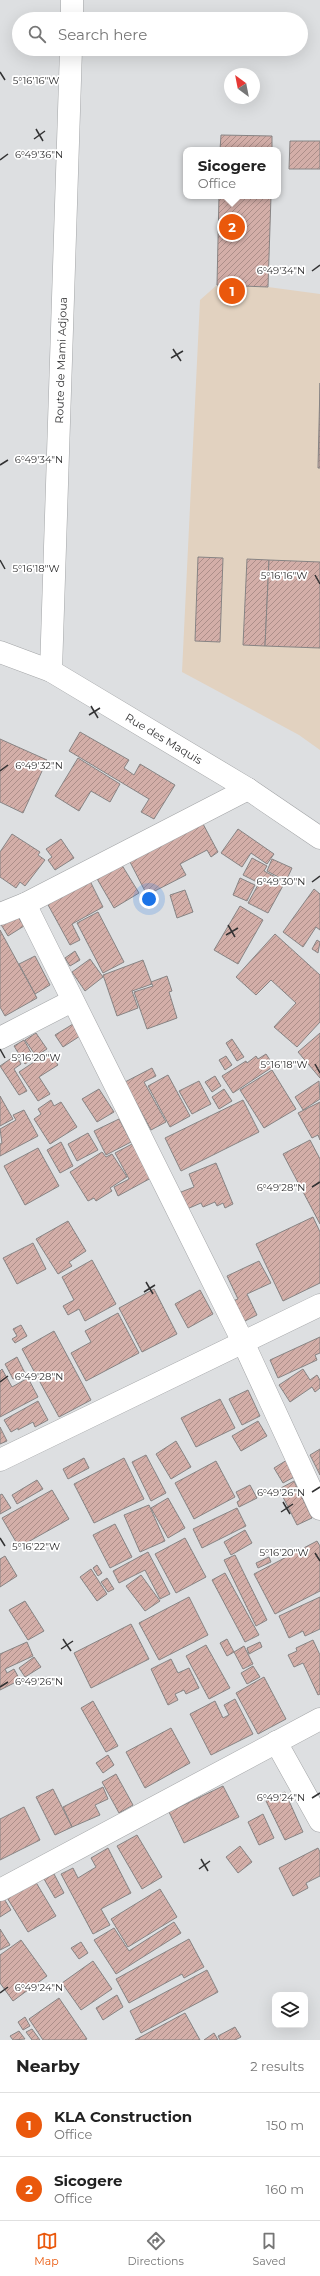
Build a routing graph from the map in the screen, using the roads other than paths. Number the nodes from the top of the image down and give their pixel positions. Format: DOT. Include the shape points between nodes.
graph roads {
  1 [pos="72,0"];
  2 [pos="72,12"];
  3 [pos="71,56"];
  4 [pos="0,652"];
  5 [pos="51,671"];
  6 [pos="248,789"];
  7 [pos="320,838"];
  8 [pos="25,904"];
  9 [pos="0,914"];
  10 [pos="72,1001"];
  11 [pos="0,1038"];
  12 [pos="320,1305"];
  13 [pos="242,1342"];
  14 [pos="0,1460"];
  15 [pos="320,1508"];
  16 [pos="320,1718"];
  17 [pos="276,1742"];
  18 [pos="320,1821"];
  19 [pos="0,1890"];
  1 -- 2 [label="street"];
  3 -- 5 [label="street, Route de Mami Adjoua"];
  4 -- 5 [label="street, Rue des Maquis"];
  5 -- 6 [label="street, Rue des Maquis"];
  6 -- 7 [label="street, Rue des Maquis"];
  6 -- 8 [label="street"];
  8 -- 9 [label="street"];
  8 -- 10 [label="street"];
  10 -- 11 [label="street"];
  10 -- 13 [label="street"];
  12 -- 13 [label="street"];
  13 -- 14 [label="street"];
  13 -- 15 [label="street"];
  16 -- 17 [label="street"];
  17 -- 18 [label="street"];
  17 -- 19 [label="street"];
}
